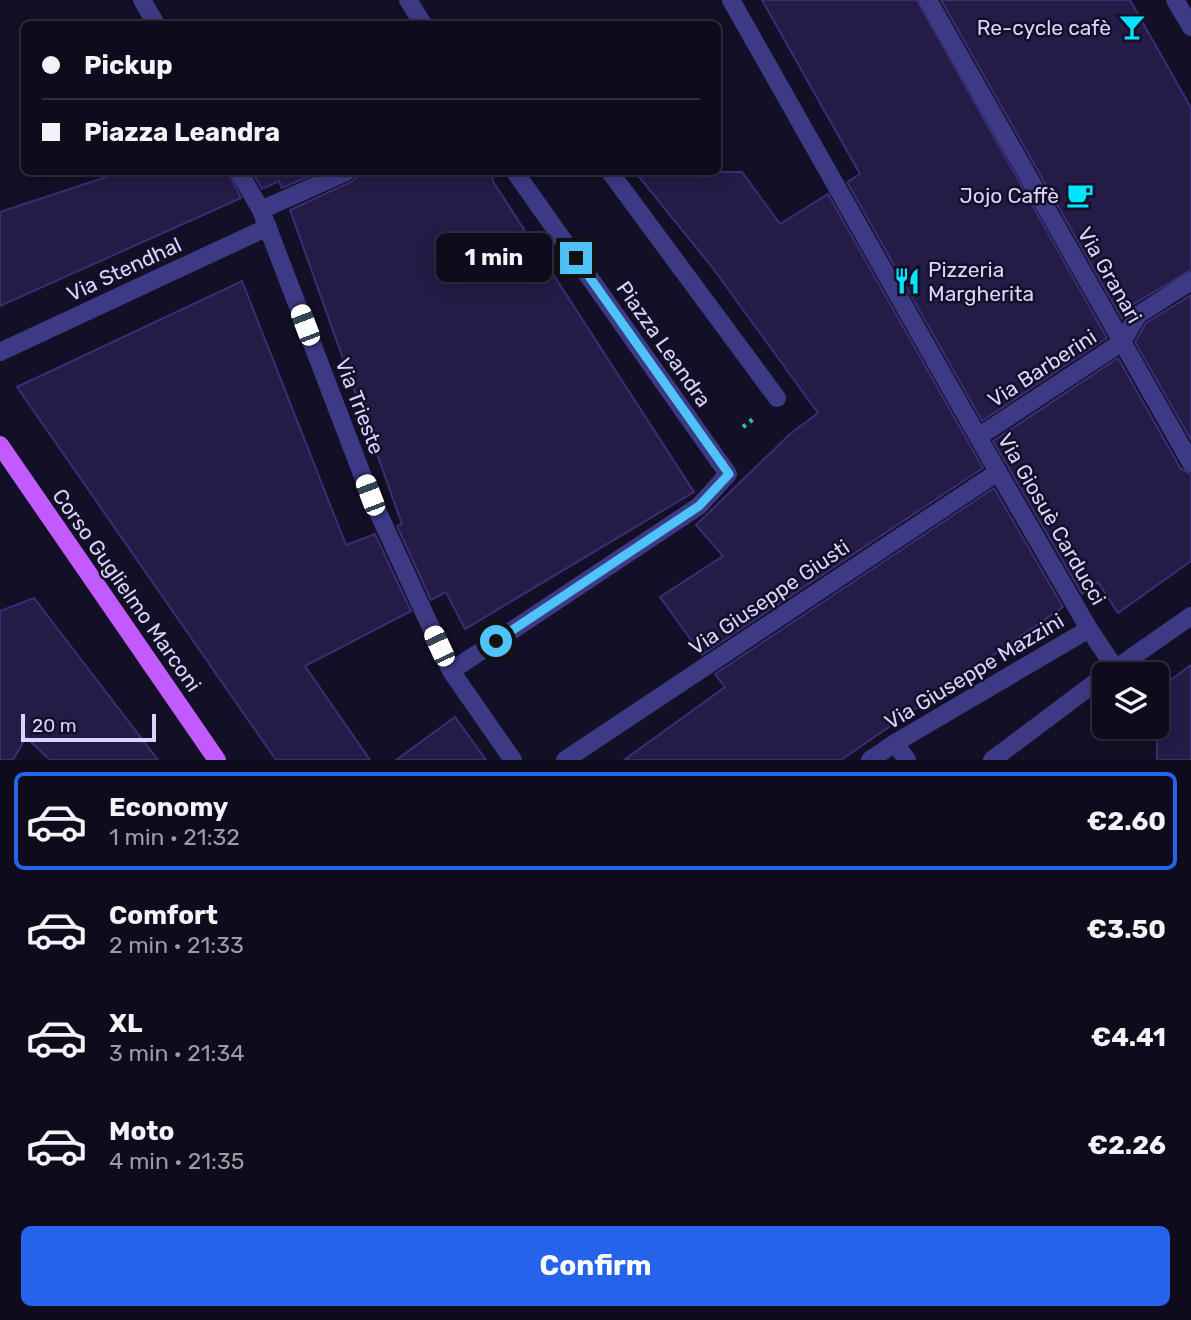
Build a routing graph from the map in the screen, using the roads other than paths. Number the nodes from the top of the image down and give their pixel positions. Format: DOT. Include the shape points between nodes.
graph roads {
  1 [pos="142,0"];
  2 [pos="408,0"];
  3 [pos="732,0"];
  4 [pos="928,0"];
  5 [pos="1175,0"];
  6 [pos="154,21"];
  7 [pos="421,21"];
  8 [pos="1191,27"];
  9 [pos="241,175"];
  10 [pos="341,175"];
  11 [pos="517,175"];
  12 [pos="612,175"];
  13 [pos="264,219"];
  14 [pos="1191,281"];
  15 [pos="1122,342"];
  16 [pos="0,352"];
  17 [pos="777,398"];
  18 [pos="978,437"];
  19 [pos="0,445"];
  20 [pos="1191,463"];
  21 [pos="998,472"];
  22 [pos="1191,615"];
  23 [pos="1089,629"];
  24 [pos="1104,662"];
  25 [pos="1125,662"];
  26 [pos="451,671"];
  27 [pos="1092,686"];
  28 [pos="895,743"];
  29 [pos="217,760"];
  30 [pos="513,760"];
  31 [pos="565,760"];
  32 [pos="870,760"];
  33 [pos="907,760"];
  34 [pos="992,760"];
  1 -- 6 [label="street"];
  2 -- 7 [label="street"];
  3 -- 18 [label="street, Via Giosuè Carducci"];
  4 -- 15 [label="street, Via Granari"];
  5 -- 8 [label="street"];
  9 -- 13 [label="street, Via Trieste"];
  10 -- 13 [label="street, Via Stendhal"];
  11 -- 26 [label="street, Piazza Leandra" via="729,474 699,506"];
  12 -- 17 [label="street"];
  13 -- 16 [label="street, Via Stendhal"];
  13 -- 26 [label="street, Via Trieste" via="370,495"];
  14 -- 15 [label="street, Via Barberini" via="1138,315"];
  15 -- 18 [label="street, Via Barberini"];
  15 -- 20 [label="street, Via Granari"];
  18 -- 21 [label="street, Via Giosuè Carducci"];
  19 -- 29 [label="main road, Corso Guglielmo Marconi"];
  21 -- 23 [label="street, Via Giosuè Carducci"];
  21 -- 31 [label="street, Via Giuseppe Giusti"];
  22 -- 25 [label="street"];
  23 -- 24 [label="street, Via Giuseppe Mazzini"];
  23 -- 28 [label="street, Via Giuseppe Mazzini"];
  26 -- 30 [label="street, Via Trieste"];
  27 -- 34 [label="street"];
  28 -- 32 [label="street, Via Giuseppe Mazzini"];
  28 -- 33 [label="street"];
}
